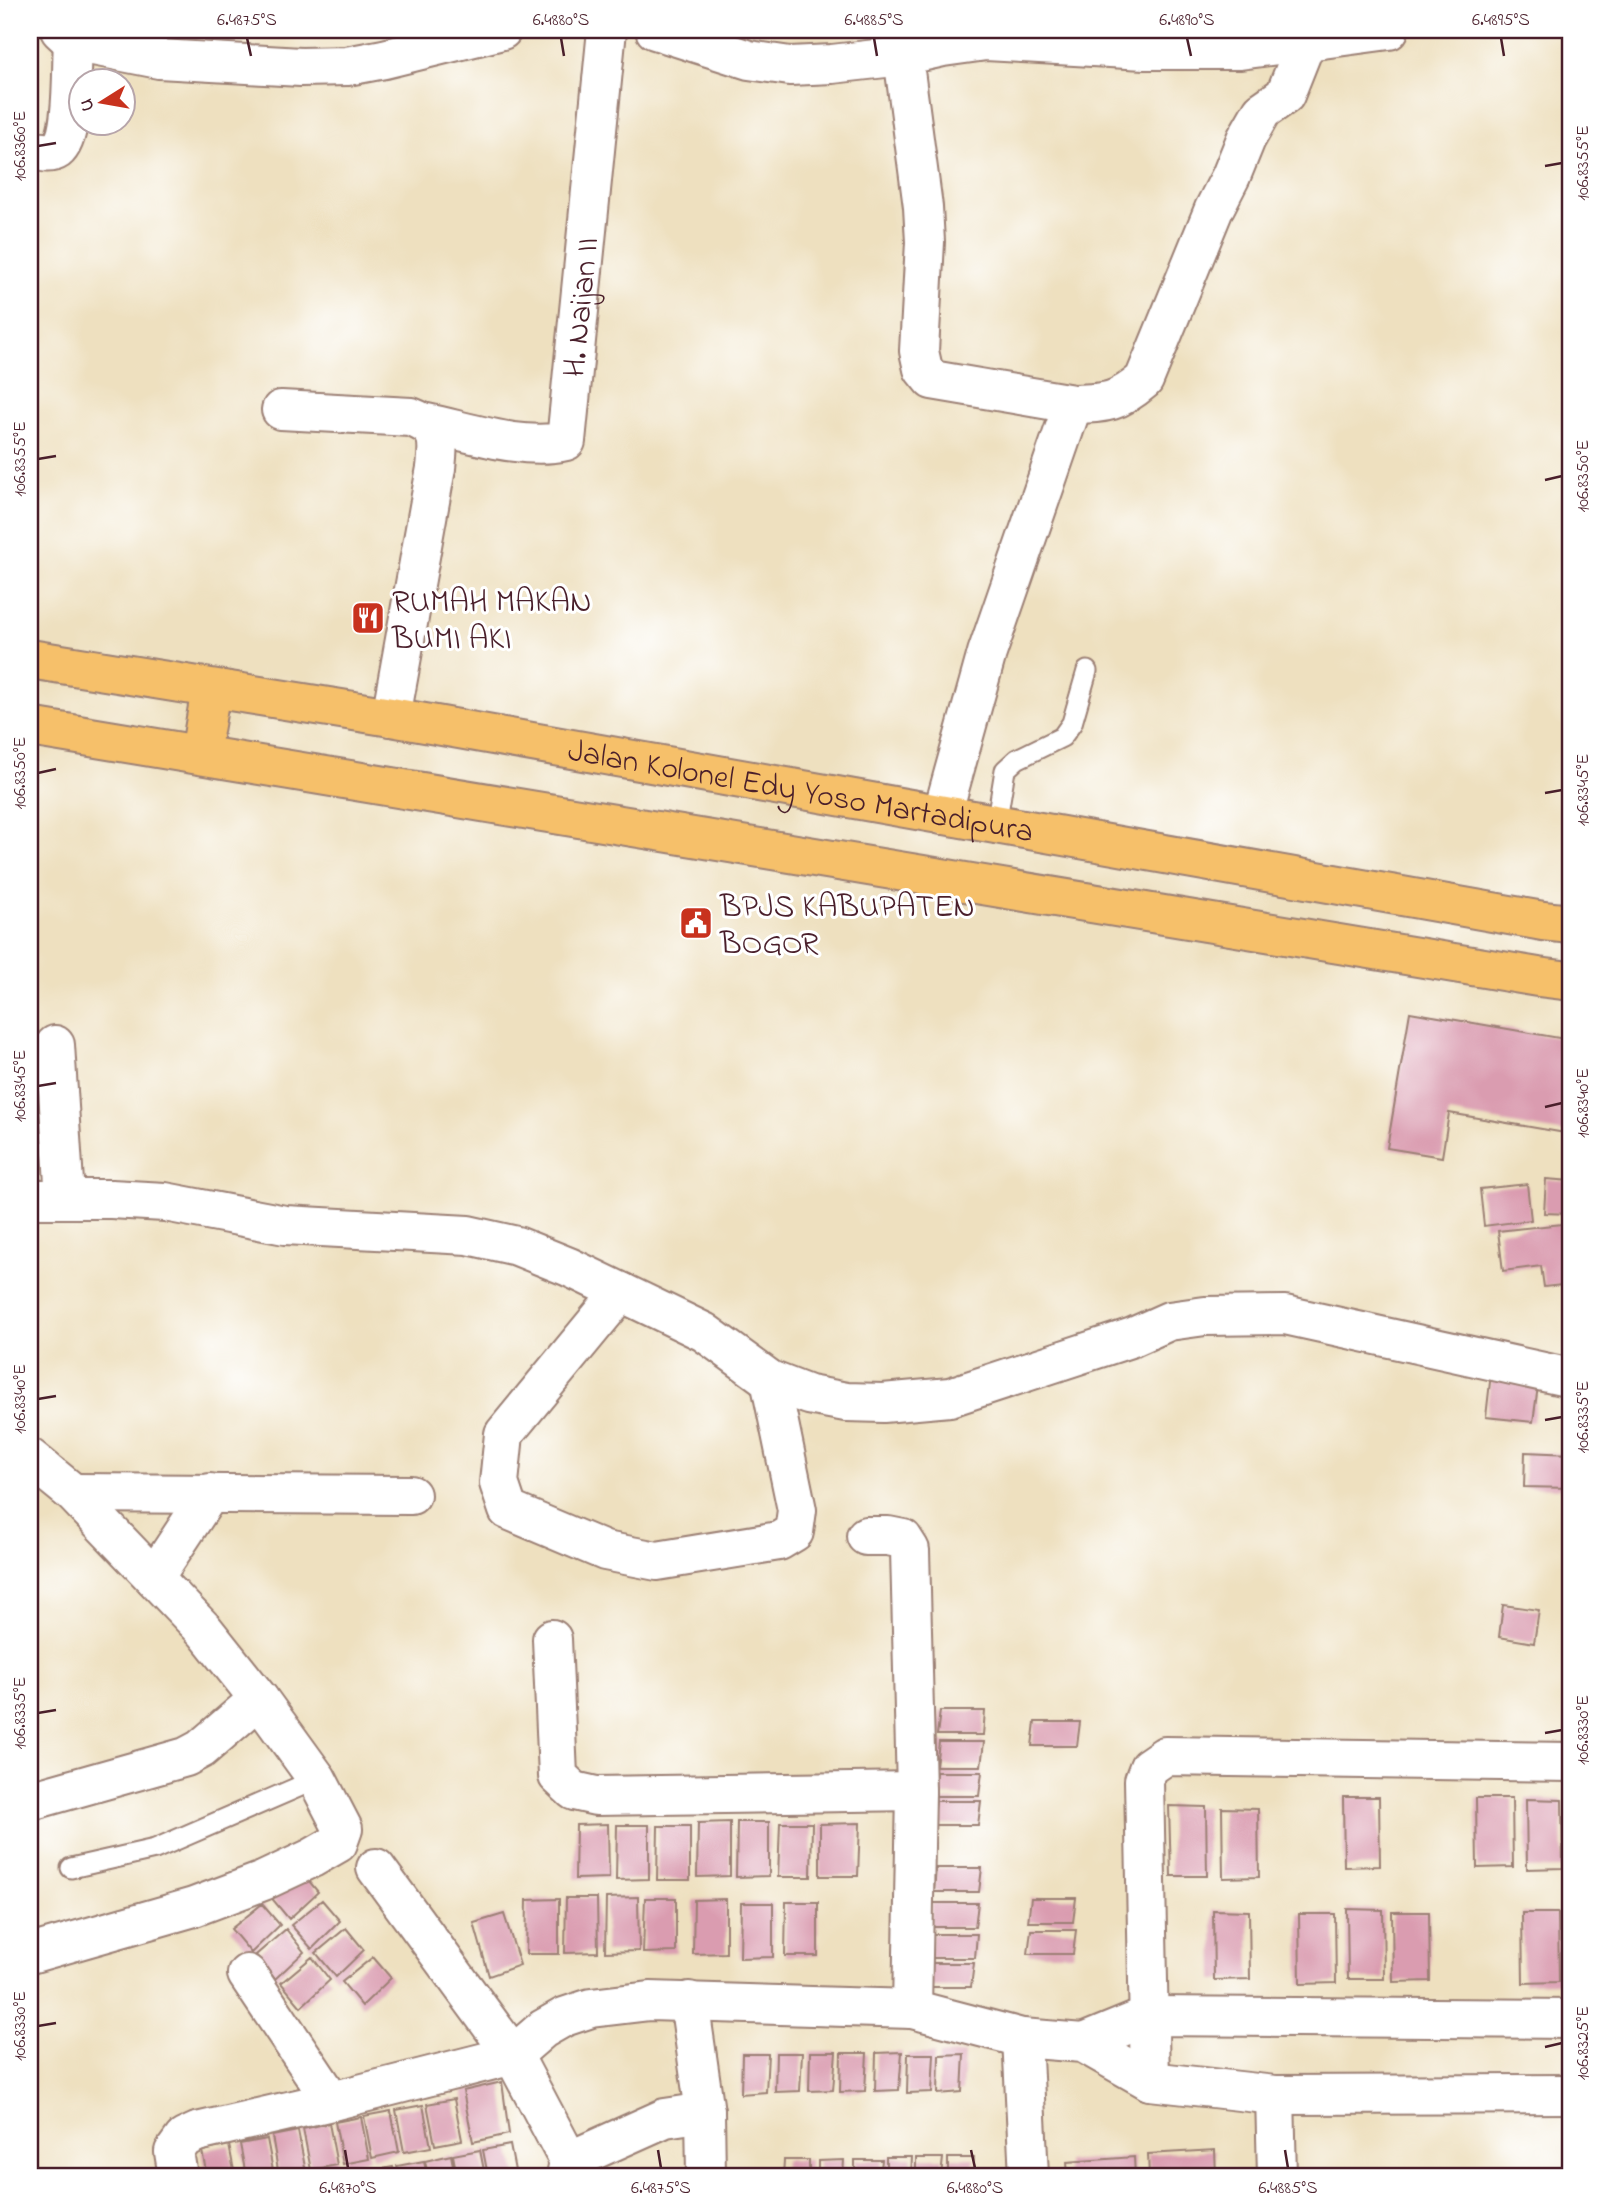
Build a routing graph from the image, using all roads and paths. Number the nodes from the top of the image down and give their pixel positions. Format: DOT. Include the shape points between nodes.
graph roads {
  1 [pos="502,30"];
  2 [pos="607,30"];
  3 [pos="656,30"];
  4 [pos="1389,30"];
  5 [pos="66,36"];
  6 [pos="1306,42"];
  7 [pos="903,56"];
  8 [pos="30,150"];
  9 [pos="1073,404"];
  10 [pos="281,410"];
  11 [pos="427,423"];
  12 [pos="30,659"];
  13 [pos="1087,671"];
  14 [pos="211,689"];
  15 [pos="391,717"];
  16 [pos="30,727"];
  17 [pos="200,754"];
  18 [pos="942,815"];
  19 [pos="996,825"];
  20 [pos="1571,924"];
  21 [pos="1571,981"];
  22 [pos="55,1045"];
  23 [pos="48,1198"];
  24 [pos="621,1292"];
  25 [pos="1571,1378"];
  26 [pos="770,1380"];
  27 [pos="30,1458"];
  28 [pos="72,1493"];
  29 [pos="210,1493"];
  30 [pos="411,1495"];
  31 [pos="866,1536"];
  32 [pos="155,1576"];
  33 [pos="552,1639"];
  34 [pos="259,1699"];
  35 [pos="1571,1762"];
  36 [pos="317,1779"];
  37 [pos="916,1791"];
  38 [pos="30,1801"];
  39 [pos="71,1868"];
  40 [pos="376,1868"];
  41 [pos="30,1954"];
  42 [pos="247,1974"];
  43 [pos="689,2001"];
  44 [pos="912,2009"];
  45 [pos="1149,2016"];
  46 [pos="1571,2019"];
  47 [pos="1022,2038"];
  48 [pos="1083,2043"];
  49 [pos="513,2054"];
  50 [pos="1150,2081"];
  51 [pos="1571,2094"];
  52 [pos="1275,2095"];
  53 [pos="332,2101"];
  54 [pos="705,2112"];
  55 [pos="568,2169"];
  56 [pos="178,2176"];
  57 [pos="706,2176"];
  58 [pos="1029,2176"];
  59 [pos="1277,2176"];
  1 -- 5 [label="street" via="347,66 301,67 159,59"];
  2 -- 11 [label="street, H. Naijan II" via="566,441 529,444"];
  3 -- 7 [label="street" via="749,60 790,66"];
  4 -- 6 [label="street"];
  5 -- 8 [label="street" via="65,139 52,152"];
  6 -- 7 [label="street" via="1240,50 1145,50 986,41"];
  6 -- 9 [label="street" via="1285,95 1262,111 1246,139 1144,380 1124,397"];
  7 -- 9 [label="street" via="925,230 919,351 923,369 932,380"];
  9 -- 18 [label="street" via="987,653"];
  10 -- 11 [label="street" via="411,417"];
  11 -- 15 [label="street" via="436,436 438,452"];
  12 -- 14 [label="main road, Jalan Kolonel Edy Yoso Martadipura"];
  13 -- 19 [label="lane" via="1072,723 1062,737 1017,759 1005,770"];
  14 -- 15 [label="main road, Jalan Kolonel Edy Yoso Martadipura"];
  14 -- 17 [label="main road"];
  15 -- 18 [label="main road, Jalan Kolonel Edy Yoso Martadipura"];
  16 -- 17 [label="main road, Jalan Kolonel Edy Yoso Martadipura"];
  17 -- 21 [label="main road, Jalan Kolonel Edy Yoso Martadipura"];
  18 -- 19 [label="main road, Jalan Kolonel Edy Yoso Martadipura"];
  19 -- 20 [label="main road, Jalan Kolonel Edy Yoso Martadipura"];
  22 -- 23 [label="street"];
  23 -- 24 [label="street" via="165,1202 285,1225 468,1235 517,1246"];
  24 -- 26 [label="street" via="704,1332"];
  24 -- 26 [label="street" via="504,1434 499,1483 508,1510 605,1551 657,1561 779,1541 794,1532 797,1510"];
  25 -- 26 [label="street" via="1285,1315 1168,1321 1133,1337 950,1396 846,1402 809,1395"];
  27 -- 28 [label="street"];
  28 -- 29 [label="street"];
  28 -- 32 [label="street"];
  29 -- 30 [label="street"];
  29 -- 32 [label="street"];
  31 -- 37 [label="street" via="903,1539 910,1550"];
  32 -- 34 [label="street"];
  33 -- 37 [label="street" via="558,1776 574,1791 596,1796"];
  34 -- 36 [label="street"];
  34 -- 38 [label="street" via="186,1757"];
  35 -- 45 [label="street" via="1165,1756 1149,1767 1144,1780"];
  36 -- 39 [label="lane" via="155,1849"];
  36 -- 41 [label="street" via="343,1829 338,1843 263,1881 194,1907"];
  37 -- 44 [label="street"];
  40 -- 49 [label="street"];
  42 -- 53 [label="street"];
  43 -- 44 [label="street"];
  43 -- 49 [label="street" via="591,2008 543,2029"];
  43 -- 54 [label="street"];
  44 -- 47 [label="street"];
  45 -- 46 [label="street"];
  45 -- 48 [label="street"];
  45 -- 50 [label="street"];
  47 -- 48 [label="street"];
  47 -- 58 [label="street"];
  48 -- 50 [label="street"];
  49 -- 53 [label="street"];
  49 -- 55 [label="street"];
  50 -- 52 [label="street"];
  51 -- 52 [label="street"];
  52 -- 59 [label="street"];
  53 -- 56 [label="street" via="184,2138 174,2152"];
  54 -- 55 [label="street" via="665,2118"];
  54 -- 57 [label="street"];
}
